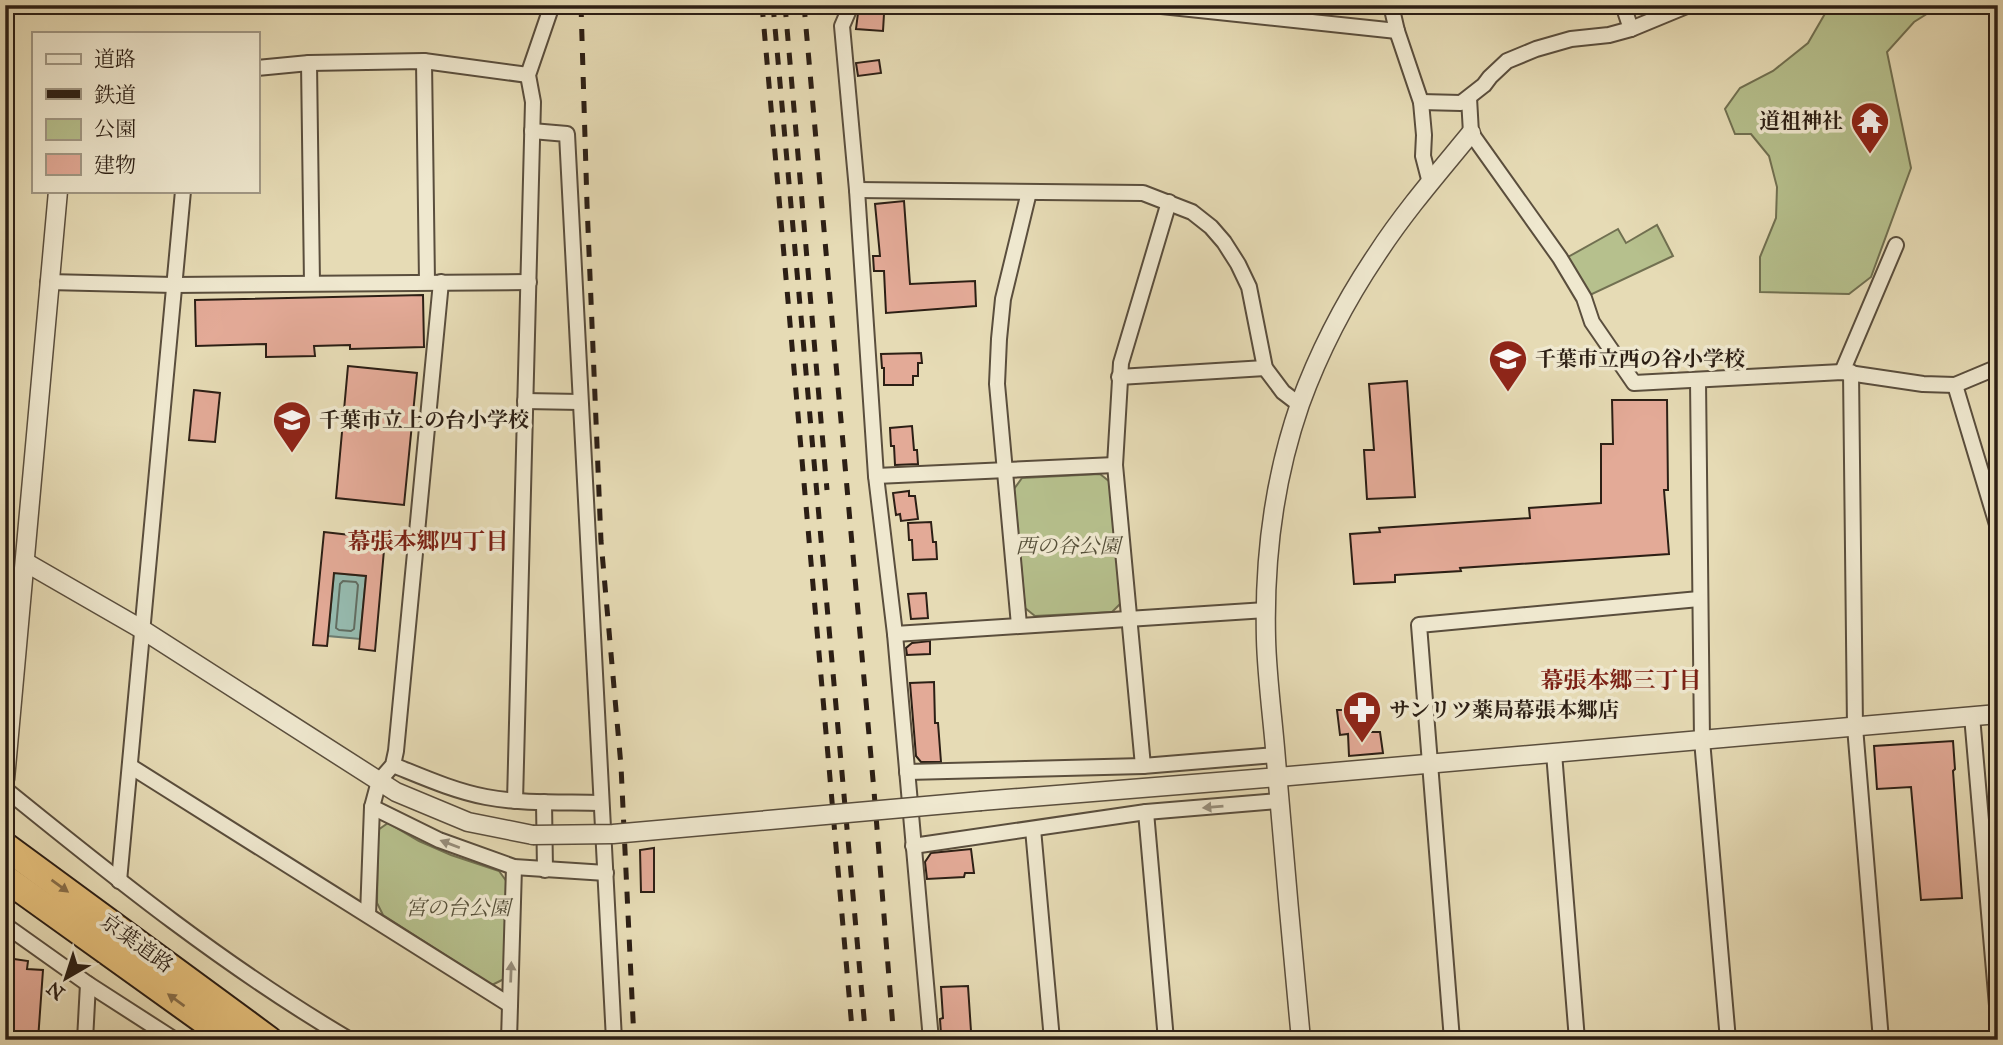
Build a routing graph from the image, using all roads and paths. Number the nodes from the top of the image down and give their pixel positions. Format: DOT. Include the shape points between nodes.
graph roads {
  1 [pos="552,5"];
  2 [pos="851,5"];
  3 [pos="1153,5"];
  4 [pos="1391,5"];
  5 [pos="1623,5"];
  6 [pos="1689,5"];
  7 [pos="1168,6"];
  8 [pos="1631,29"];
  9 [pos="1397,30"];
  10 [pos="424,61"];
  11 [pos="309,63"];
  12 [pos="259,68"];
  13 [pos="528,75"];
  14 [pos="1469,98"];
  15 [pos="1421,102"];
  16 [pos="532,131"];
  17 [pos="1471,133"];
  18 [pos="1430,183"];
  19 [pos="857,190"];
  20 [pos="58,192"];
  21 [pos="183,192"];
  22 [pos="1029,192"];
  23 [pos="1168,202"];
  24 [pos="1896,245"];
  25 [pos="48,282"];
  26 [pos="434,282"];
  27 [pos="529,282"];
  28 [pos="312,283"];
  29 [pos="174,285"];
  30 [pos="1265,368"];
  31 [pos="1998,368"];
  32 [pos="1846,372"];
  33 [pos="1119,377"];
  34 [pos="1698,381"];
  35 [pos="1955,385"];
  36 [pos="525,401"];
  37 [pos="580,402"];
  38 [pos="1300,405"];
  39 [pos="1115,465"];
  40 [pos="1005,471"];
  41 [pos="876,477"];
  42 [pos="1998,528"];
  43 [pos="24,562"];
  44 [pos="1699,599"];
  45 [pos="1266,610"];
  46 [pos="1130,618"];
  47 [pos="1019,625"];
  48 [pos="143,630"];
  49 [pos="895,634"];
  50 [pos="1998,714"];
  51 [pos="1972,716"];
  52 [pos="1855,727"];
  53 [pos="1702,740"];
  54 [pos="1554,753"];
  55 [pos="1276,755"];
  56 [pos="1429,764"];
  57 [pos="393,765"];
  58 [pos="130,766"];
  59 [pos="1143,766"];
  60 [pos="907,772"];
  61 [pos="1278,778"];
  62 [pos="5,779"];
  63 [pos="380,781"];
  64 [pos="5,789"];
  65 [pos="515,801"];
  66 [pos="1279,801"];
  67 [pos="544,802"];
  68 [pos="600,803"];
  69 [pos="372,807"];
  70 [pos="1146,813"];
  71 [pos="1033,829"];
  72 [pos="5,846"];
  73 [pos="912,846"];
  74 [pos="514,867"];
  75 [pos="545,870"];
  76 [pos="606,873"];
  77 [pos="5,878"];
  78 [pos="119,881"];
  79 [pos="368,915"];
  80 [pos="5,925"];
  81 [pos="88,984"];
  82 [pos="510,1005"];
  83 [pos="1998,1017"];
  84 [pos="237,1030"];
  85 [pos="172,1039"];
  86 [pos="85,1040"];
  87 [pos="269,1040"];
  88 [pos="350,1040"];
  89 [pos="509,1040"];
  90 [pos="614,1040"];
  91 [pos="931,1040"];
  92 [pos="1052,1040"];
  93 [pos="1166,1040"];
  94 [pos="1301,1040"];
  95 [pos="1452,1040"];
  96 [pos="1577,1040"];
  97 [pos="1728,1040"];
  98 [pos="1881,1040"];
  1 -- 13 [label="street"];
  2 -- 19 [label="street" via="842,26"];
  3 -- 7 [label="street"];
  4 -- 9 [label="street"];
  5 -- 8 [label="street"];
  6 -- 8 [label="street"];
  7 -- 9 [label="street"];
  8 -- 14 [label="street" via="1571,39 1507,61"];
  9 -- 15 [label="street"];
  10 -- 11 [label="street"];
  10 -- 13 [label="street"];
  10 -- 26 [label="street"];
  11 -- 12 [label="street"];
  11 -- 28 [label="street"];
  13 -- 16 [label="street" via="534,102"];
  14 -- 15 [label="street" via="1461,103"];
  14 -- 17 [label="street"];
  15 -- 18 [label="street" via="1423,156"];
  16 -- 27 [label="street"];
  16 -- 37 [label="street" via="567,134"];
  17 -- 18 [label="street"];
  17 -- 34 [label="street" via="1560,258 1584,298 1592,322 1634,383"];
  18 -- 38 [label="street" via="1358,284"];
  19 -- 22 [label="street"];
  19 -- 41 [label="street"];
  20 -- 25 [label="street"];
  21 -- 29 [label="street"];
  22 -- 23 [label="street" via="1143,193"];
  22 -- 40 [label="street" via="1003,299 999,339 997,384"];
  23 -- 30 [label="street" via="1211,227 1238,264 1249,287"];
  23 -- 33 [label="street"];
  24 -- 32 [label="street"];
  25 -- 29 [label="street"];
  25 -- 43 [label="street"];
  26 -- 27 [label="street"];
  26 -- 28 [label="street"];
  26 -- 57 [label="street"];
  27 -- 36 [label="street"];
  28 -- 29 [label="street"];
  29 -- 48 [label="street"];
  30 -- 33 [label="street"];
  30 -- 38 [label="street"];
  31 -- 35 [label="street"];
  32 -- 34 [label="street"];
  32 -- 35 [label="street"];
  32 -- 52 [label="street"];
  33 -- 39 [label="street"];
  34 -- 44 [label="street"];
  35 -- 42 [label="street"];
  36 -- 37 [label="street"];
  36 -- 65 [label="street"];
  37 -- 68 [label="street"];
  38 -- 45 [label="street" via="1272,524"];
  39 -- 40 [label="street"];
  39 -- 46 [label="street"];
  40 -- 41 [label="street"];
  40 -- 47 [label="street"];
  41 -- 49 [label="street"];
  43 -- 48 [label="street"];
  43 -- 62 [label="street"];
  44 -- 53 [label="street"];
  44 -- 56 [label="street" via="1419,625"];
  45 -- 46 [label="street"];
  45 -- 55 [label="street"];
  46 -- 47 [label="street"];
  46 -- 59 [label="street"];
  47 -- 49 [label="street"];
  48 -- 58 [label="street"];
  48 -- 63 [label="street"];
  49 -- 60 [label="street"];
  50 -- 51 [label="street"];
  51 -- 52 [label="street"];
  51 -- 83 [label="street"];
  52 -- 53 [label="street"];
  52 -- 98 [label="street"];
  53 -- 54 [label="street"];
  53 -- 97 [label="street"];
  54 -- 56 [label="street"];
  54 -- 96 [label="street"];
  55 -- 59 [label="street"];
  55 -- 61 [label="street"];
  56 -- 61 [label="street"];
  56 -- 95 [label="street"];
  57 -- 63 [label="street"];
  57 -- 65 [label="street" via="485,797"];
  58 -- 78 [label="street"];
  58 -- 79 [label="street"];
  59 -- 60 [label="street"];
  60 -- 73 [label="street"];
  61 -- 63 [label="street, bridge" via="613,834 533,835 468,822"];
  61 -- 66 [label="street"];
  63 -- 69 [label="street"];
  64 -- 78 [label="street"];
  65 -- 67 [label="street"];
  66 -- 70 [label="street, one-way"];
  66 -- 94 [label="street"];
  67 -- 68 [label="street"];
  67 -- 75 [label="street"];
  68 -- 76 [label="street"];
  74 -- 69 [label="street, one-way" via="439,840"];
  69 -- 79 [label="street"];
  70 -- 71 [label="street"];
  70 -- 93 [label="street"];
  71 -- 73 [label="street"];
  71 -- 92 [label="street"];
  72 -- 84 [label="highway, 京葉道路, one-way"];
  73 -- 91 [label="street"];
  74 -- 75 [label="street"];
  82 -- 74 [label="street, one-way"];
  75 -- 76 [label="street"];
  76 -- 90 [label="street"];
  84 -- 77 [label="highway, 京葉道路, one-way"];
  78 -- 88 [label="street" via="209,948"];
  79 -- 82 [label="street"];
  80 -- 81 [label="street"];
  81 -- 85 [label="street"];
  81 -- 86 [label="street"];
  82 -- 89 [label="street"];
  84 -- 87 [label="highway, 京葉道路"];
}
